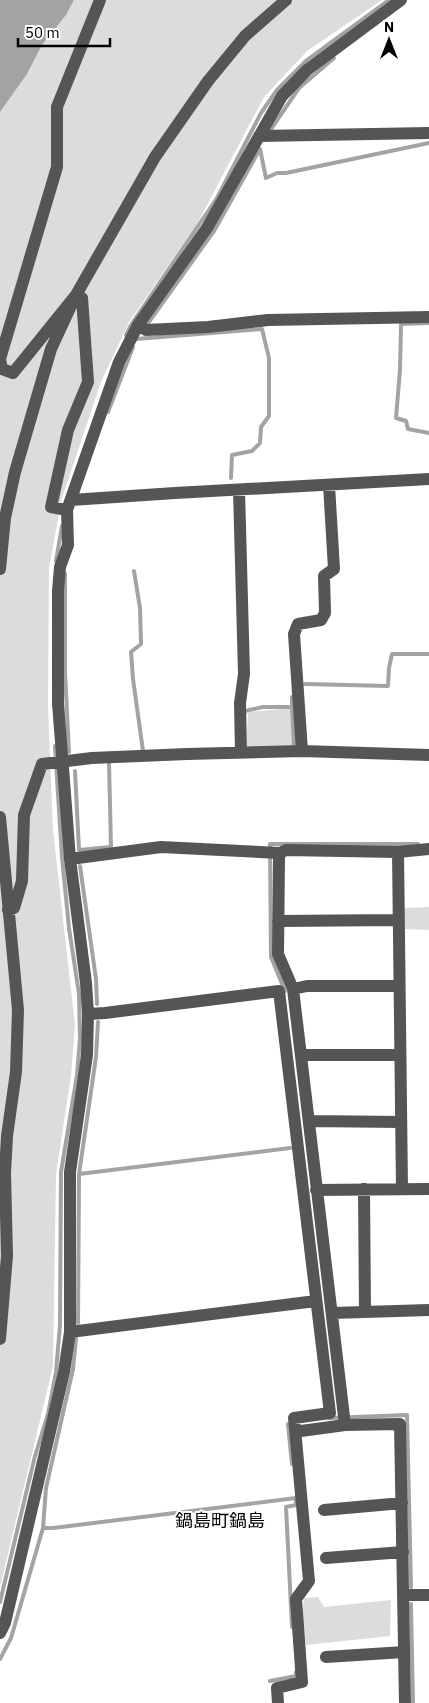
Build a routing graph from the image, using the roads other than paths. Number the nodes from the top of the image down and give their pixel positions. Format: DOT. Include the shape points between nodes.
graph roads {
  1 [pos="100,0"];
  2 [pos="286,0"];
  3 [pos="401,0"];
  4 [pos="429,133"];
  5 [pos="259,136"];
  6 [pos="76,295"];
  7 [pos="429,317"];
  8 [pos="142,327"];
  9 [pos="429,479"];
  10 [pos="328,485"];
  11 [pos="239,490"];
  12 [pos="65,506"];
  13 [pos="0,569"];
  14 [pos="302,752"];
  15 [pos="241,753"];
  16 [pos="429,754"];
  17 [pos="57,762"];
  18 [pos="0,817"];
  19 [pos="429,849"];
  20 [pos="273,852"];
  21 [pos="398,852"];
  22 [pos="70,859"];
  23 [pos="8,910"];
  24 [pos="398,920"];
  25 [pos="278,921"];
  26 [pos="400,986"];
  27 [pos="294,989"];
  28 [pos="88,1014"];
  29 [pos="301,1055"];
  30 [pos="400,1055"];
  31 [pos="309,1122"];
  32 [pos="401,1122"];
  33 [pos="402,1189"];
  34 [pos="429,1189"];
  35 [pos="316,1190"];
  36 [pos="364,1190"];
  37 [pos="316,1301"];
  38 [pos="429,1310"];
  39 [pos="366,1312"];
  40 [pos="332,1313"];
  41 [pos="70,1332"];
  42 [pos="0,1339"];
  43 [pos="344,1419"];
  44 [pos="301,1431"];
  45 [pos="402,1503"];
  46 [pos="324,1510"];
  47 [pos="403,1552"];
  48 [pos="326,1558"];
  49 [pos="403,1595"];
  50 [pos="429,1595"];
  51 [pos="0,1633"];
  52 [pos="404,1652"];
  53 [pos="326,1657"];
  54 [pos="278,1703"];
  55 [pos="405,1703"];
  1 -- 6 [label="street" via="57,107 57,167 0,359 2,369 13,373"];
  2 -- 6 [label="street" via="245,36 208,81 155,157"];
  3 -- 5 [label="street" via="307,70 282,96"];
  4 -- 5 [label="street"];
  5 -- 8 [label="street" via="207,228"];
  6 -- 12 [label="street" via="82,298 88,382 68,430 52,507"];
  6 -- 13 [label="street" via="51,350 14,472"];
  7 -- 8 [label="street" via="268,320 208,327"];
  8 -- 12 [label="street" via="120,362"];
  9 -- 10 [label="street"];
  10 -- 11 [label="street"];
  10 -- 14 [label="street" via="334,569 324,576 325,612 321,620 298,624 294,634"];
  11 -- 12 [label="street"];
  11 -- 15 [label="street" via="244,674 240,703"];
  12 -- 17 [label="street" via="68,545 60,567 58,591"];
  14 -- 15 [label="street"];
  14 -- 16 [label="street"];
  15 -- 17 [label="street"];
  17 -- 22 [label="street"];
  17 -- 23 [label="street" via="42,764 24,815 22,881 14,908"];
  18 -- 23 [label="street"];
  19 -- 21 [label="street"];
  20 -- 21 [label="street"];
  20 -- 22 [label="street" via="161,847"];
  20 -- 25 [label="street"];
  21 -- 24 [label="street"];
  22 -- 28 [label="street"];
  23 -- 42 [label="street" via="18,1010 18,1046 7,1136 7,1256"];
  24 -- 25 [label="street"];
  24 -- 26 [label="street"];
  25 -- 27 [label="street" via="278,954"];
  26 -- 27 [label="street" via="307,986"];
  26 -- 30 [label="street"];
  27 -- 29 [label="street"];
  28 -- 37 [label="street" via="279,991"];
  28 -- 41 [label="street" via="87,1055 70,1172"];
  29 -- 30 [label="street"];
  29 -- 31 [label="street"];
  30 -- 32 [label="street"];
  31 -- 32 [label="street"];
  31 -- 35 [label="street"];
  32 -- 33 [label="street"];
  33 -- 34 [label="street"];
  33 -- 36 [label="street"];
  35 -- 36 [label="street"];
  35 -- 40 [label="street"];
  36 -- 39 [label="street"];
  37 -- 41 [label="street"];
  37 -- 54 [label="street" via="330,1413 294,1418 309,1582 296,1599 302,1682 278,1688"];
  38 -- 39 [label="street"];
  39 -- 40 [label="street"];
  40 -- 43 [label="street"];
  41 -- 51 [label="street" via="64,1372"];
  43 -- 44 [label="street"];
  43 -- 45 [label="street" via="400,1424"];
  45 -- 46 [label="street"];
  45 -- 47 [label="street"];
  47 -- 48 [label="street"];
  47 -- 49 [label="street"];
  49 -- 50 [label="street"];
  49 -- 52 [label="street"];
  52 -- 53 [label="street"];
  52 -- 55 [label="street"];
}
